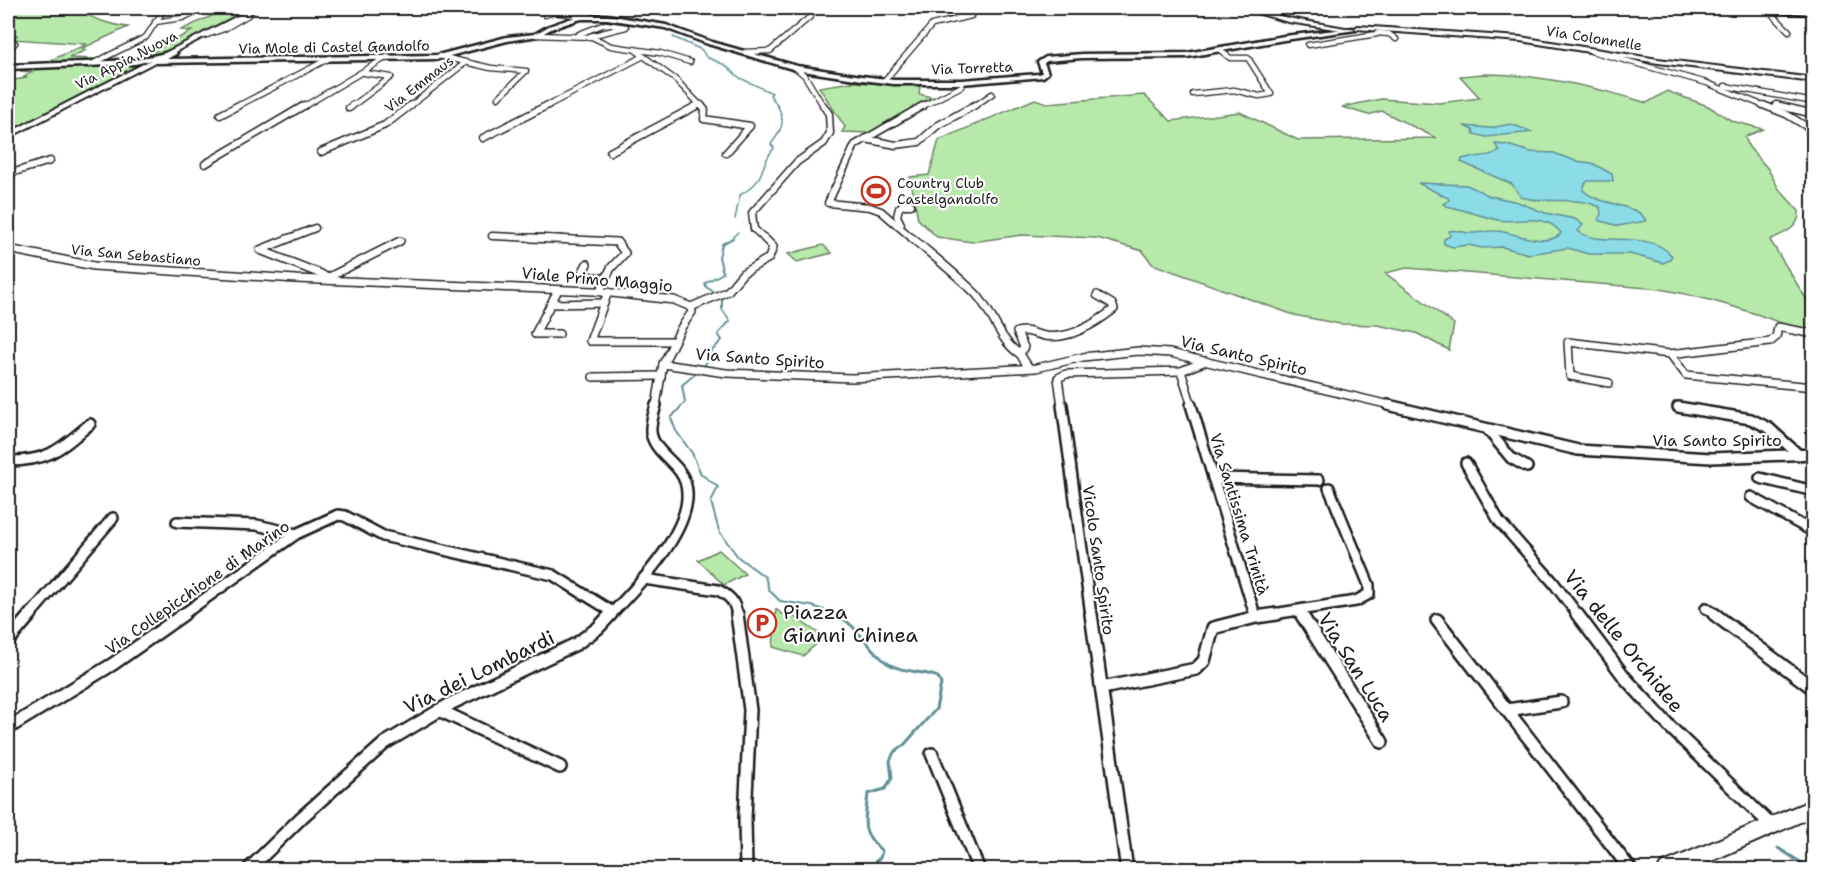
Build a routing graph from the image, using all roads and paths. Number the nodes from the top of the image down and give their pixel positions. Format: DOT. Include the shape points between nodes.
graph roads {
  1 [pos="80,8"];
  2 [pos="100,8"];
  3 [pos="165,8"];
  4 [pos="206,8"];
  5 [pos="257,8"];
  6 [pos="598,8"];
  7 [pos="893,8"];
  8 [pos="1243,8"];
  9 [pos="1748,8"];
  10 [pos="1767,9"];
  11 [pos="1814,12"];
  12 [pos="248,15"];
  13 [pos="545,15"];
  14 [pos="811,16"];
  15 [pos="581,17"];
  16 [pos="155,22"];
  17 [pos="1351,29"];
  18 [pos="1789,31"];
  19 [pos="1376,33"];
  20 [pos="536,35"];
  21 [pos="204,36"];
  22 [pos="588,36"];
  23 [pos="573,37"];
  24 [pos="8,38"];
  25 [pos="1396,39"];
  26 [pos="1308,45"];
  27 [pos="1576,46"];
  28 [pos="8,49"];
  29 [pos="634,49"];
  30 [pos="1220,50"];
  31 [pos="745,52"];
  32 [pos="171,53"];
  33 [pos="439,56"];
  34 [pos="387,57"];
  35 [pos="642,57"];
  36 [pos="330,58"];
  37 [pos="154,61"];
  38 [pos="138,62"];
  39 [pos="690,62"];
  40 [pos="465,63"];
  41 [pos="90,64"];
  42 [pos="8,67"];
  43 [pos="796,68"];
  44 [pos="491,69"];
  45 [pos="364,73"];
  46 [pos="485,74"];
  47 [pos="121,79"];
  48 [pos="1814,80"];
  49 [pos="884,81"];
  50 [pos="1705,83"];
  51 [pos="962,86"];
  52 [pos="992,94"];
  53 [pos="1193,94"];
  54 [pos="1741,97"];
  55 [pos="498,98"];
  56 [pos="1814,102"];
  57 [pos="700,104"];
  58 [pos="349,108"];
  59 [pos="1814,114"];
  60 [pos="220,116"];
  61 [pos="1813,131"];
  62 [pos="8,136"];
  63 [pos="483,138"];
  64 [pos="865,139"];
  65 [pos="321,152"];
  66 [pos="610,152"];
  67 [pos="726,153"];
  68 [pos="50,160"];
  69 [pos="205,164"];
  70 [pos="8,174"];
  71 [pos="903,205"];
  72 [pos="899,227"];
  73 [pos="315,228"];
  74 [pos="492,236"];
  75 [pos="400,241"];
  76 [pos="8,249"];
  77 [pos="587,264"];
  78 [pos="228,274"];
  79 [pos="325,279"];
  80 [pos="606,279"];
  81 [pos="558,290"];
  82 [pos="604,292"];
  83 [pos="1097,296"];
  84 [pos="604,303"];
  85 [pos="551,304"];
  86 [pos="691,307"];
  87 [pos="559,334"];
  88 [pos="1814,334"];
  89 [pos="674,341"];
  90 [pos="1020,354"];
  91 [pos="1670,354"];
  92 [pos="1206,361"];
  93 [pos="663,364"];
  94 [pos="1029,368"];
  95 [pos="1181,371"];
  96 [pos="661,376"];
  97 [pos="593,377"];
  98 [pos="1609,383"];
  99 [pos="1814,387"];
  100 [pos="1677,407"];
  101 [pos="90,424"];
  102 [pos="1487,429"];
  103 [pos="1814,454"];
  104 [pos="1799,455"];
  105 [pos="8,461"];
  106 [pos="1466,463"];
  107 [pos="1527,467"];
  108 [pos="1213,478"];
  109 [pos="1760,478"];
  110 [pos="1319,480"];
  111 [pos="1329,488"];
  112 [pos="1814,491"];
  113 [pos="1751,497"];
  114 [pos="113,518"];
  115 [pos="177,522"];
  116 [pos="1814,532"];
  117 [pos="296,534"];
  118 [pos="644,579"];
  119 [pos="1706,608"];
  120 [pos="613,612"];
  121 [pos="1300,612"];
  122 [pos="1256,617"];
  123 [pos="1437,620"];
  124 [pos="8,641"];
  125 [pos="1102,688"];
  126 [pos="1814,688"];
  127 [pos="1561,702"];
  128 [pos="439,710"];
  129 [pos="1507,710"];
  130 [pos="8,728"];
  131 [pos="1382,742"];
  132 [pos="932,754"];
  133 [pos="560,767"];
  134 [pos="1814,807"];
  135 [pos="1772,826"];
  136 [pos="249,870"];
  137 [pos="746,870"];
  138 [pos="979,870"];
  139 [pos="1127,870"];
  140 [pos="1631,870"];
  141 [pos="1668,870"];
  1 -- 2 [label="street"];
  3 -- 16 [label="street"];
  4 -- 16 [label="street" via="182,18"];
  5 -- 21 [label="main road, Via Appia Nuova"];
  6 -- 15 [label="street"];
  7 -- 49 [label="street" via="971,16 932,25"];
  8 -- 17 [label="main road, Via Colonnelle" via="1284,20"];
  9 -- 10 [label="street"];
  10 -- 11 [label="street"];
  10 -- 18 [label="street"];
  12 -- 21 [label="street"];
  13 -- 15 [label="street" via="554,12"];
  14 -- 31 [label="street" via="769,51"];
  15 -- 20 [label="street, Via Mole di Castel Gandolfo"];
  15 -- 31 [label="street, Via Torretta" via="615,17 658,25"];
  16 -- 41 [label="street" via="144,38"];
  17 -- 19 [label="main road, Via Colonnelle"];
  17 -- 30 [label="street, Via Torretta"];
  19 -- 25 [label="street"];
  19 -- 26 [label="street"];
  19 -- 27 [label="main road, Via Colonnelle" via="1486,35"];
  20 -- 23 [label="street"];
  20 -- 33 [label="street, Via Mole di Castel Gandolfo"];
  21 -- 32 [label="main road, Via Appia Nuova"];
  22 -- 23 [label="street"];
  22 -- 23 [label="street" via="626,27 605,24"];
  22 -- 29 [label="street" via="607,45"];
  24 -- 28 [label="street" via="15,43"];
  27 -- 48 [label="main road, Via Colonnelle" via="1658,61"];
  27 -- 50 [label="street"];
  29 -- 35 [label="street"];
  29 -- 39 [label="street"];
  30 -- 49 [label="street, Via Torretta" via="1179,56 1045,60 1041,61 1044,75 1028,78"];
  30 -- 53 [label="street" via="1230,58 1248,58 1270,94 1259,96 1234,90"];
  31 -- 43 [label="street, Via Torretta"];
  32 -- 37 [label="main road, Via Appia Nuova"];
  32 -- 38 [label="street"];
  33 -- 34 [label="street, Via Mole di Castel Gandolfo"];
  33 -- 40 [label="street"];
  34 -- 36 [label="street, Via Mole di Castel Gandolfo"];
  34 -- 45 [label="street"];
  35 -- 57 [label="street" via="673,76"];
  35 -- 63 [label="street"];
  36 -- 37 [label="street, Via Mole di Castel Gandolfo"];
  36 -- 60 [label="street"];
  37 -- 47 [label="main road, Via Appia Nuova"];
  38 -- 41 [label="street"];
  38 -- 47 [label="street" via="142,64"];
  40 -- 44 [label="street"];
  40 -- 65 [label="street, Via Emmaus" via="385,125"];
  41 -- 42 [label="street"];
  43 -- 49 [label="street, Via Torretta"];
  43 -- 86 [label="street" via="829,114 829,135 824,143 798,160 754,209 752,226 771,244 773,253 766,262 743,273 733,288"];
  44 -- 46 [label="street"];
  44 -- 55 [label="street" via="526,71"];
  45 -- 58 [label="street" via="391,77"];
  45 -- 69 [label="street"];
  47 -- 62 [label="main road, Via Appia Nuova"];
  50 -- 54 [label="street"];
  50 -- 56 [label="street"];
  51 -- 64 [label="street"];
  52 -- 64 [label="street" via="937,126 919,142 896,145"];
  54 -- 59 [label="street"];
  54 -- 61 [label="street" via="1786,114"];
  57 -- 66 [label="street"];
  57 -- 67 [label="street" via="705,119 750,126"];
  64 -- 72 [label="street" via="852,149 828,203 876,208"];
  68 -- 70 [label="street"];
  71 -- 72 [label="street" via="897,214 902,224"];
  72 -- 90 [label="street" via="977,295 1010,348"];
  73 -- 79 [label="street" via="260,250 290,260"];
  74 -- 80 [label="street" via="617,242 625,253 611,267"];
  75 -- 79 [label="street"];
  76 -- 78 [label="street, Via San Sebastiano" via="87,265"];
  77 -- 80 [label="street" via="581,275"];
  78 -- 79 [label="street, Viale Primo Maggio"];
  79 -- 81 [label="street, Viale Primo Maggio"];
  80 -- 82 [label="street"];
  81 -- 82 [label="street, Viale Primo Maggio"];
  81 -- 85 [label="street"];
  82 -- 84 [label="street"];
  82 -- 86 [label="street, Viale Primo Maggio" via="674,300"];
  83 -- 90 [label="street" via="1113,304 1114,310 1073,333 1047,336 1020,330 1017,334 1024,347"];
  84 -- 85 [label="street"];
  84 -- 89 [label="street" via="590,340"];
  85 -- 87 [label="street" via="534,334"];
  86 -- 89 [label="street, Viale Primo Maggio" via="692,312"];
  88 -- 91 [label="street" via="1778,327 1770,342"];
  89 -- 93 [label="street, Viale Primo Maggio"];
  90 -- 94 [label="street"];
  91 -- 98 [label="street" via="1568,342 1570,376"];
  91 -- 99 [label="street" via="1686,375"];
  92 -- 94 [label="street, Via Santo Spirito" via="1138,351"];
  92 -- 95 [label="street"];
  92 -- 102 [label="street, Via Santo Spirito"];
  93 -- 94 [label="street, Via Santo Spirito" via="700,370 852,378"];
  93 -- 96 [label="street, Viale Primo Maggio"];
  95 -- 108 [label="street, Via Santissima Trinità"];
  95 -- 125 [label="street, Vicolo Santo Spirito" via="1066,374 1058,378"];
  96 -- 97 [label="street"];
  96 -- 118 [label="street, Viale Primo Maggio" via="652,435 660,451 681,473 688,488 688,500 678,529"];
  100 -- 104 [label="street" via="1751,419 1769,428"];
  101 -- 105 [label="street" via="52,455"];
  102 -- 104 [label="street, Via Santo Spirito" via="1594,452 1711,458"];
  102 -- 107 [label="street" via="1510,458"];
  103 -- 104 [label="street, Via Santo Spirito"];
  106 -- 135 [label="street, Via delle Orchidee" via="1502,526 1548,575 1632,686"];
  108 -- 110 [label="street"];
  108 -- 122 [label="street, Via Santissima Trinità"];
  109 -- 112 [label="street"];
  111 -- 121 [label="street" via="1370,592 1359,601"];
  113 -- 116 [label="street"];
  114 -- 124 [label="street"];
  115 -- 117 [label="street" via="249,524"];
  117 -- 120 [label="street, Via Collepicchione di Marino" via="334,516 343,516 383,536 553,575"];
  117 -- 130 [label="street, Via Collepicchione di Marino" via="113,664"];
  118 -- 120 [label="street, Via dei Lombardi"];
  118 -- 137 [label="street" via="718,590 731,597 736,606 750,710"];
  119 -- 126 [label="street"];
  120 -- 128 [label="street, Via dei Lombardi" via="572,647"];
  121 -- 122 [label="street"];
  121 -- 131 [label="street, Via San Luca"];
  122 -- 125 [label="street, Via Santissima Trinità" via="1213,628 1204,662 1196,669"];
  123 -- 129 [label="street"];
  125 -- 139 [label="street, Vicolo Santo Spirito"];
  127 -- 129 [label="street"];
  128 -- 133 [label="street"];
  128 -- 136 [label="street, Via dei Lombardi" via="377,749"];
  129 -- 140 [label="street"];
  132 -- 138 [label="street"];
  134 -- 135 [label="main road"];
  135 -- 141 [label="main road"];
}
